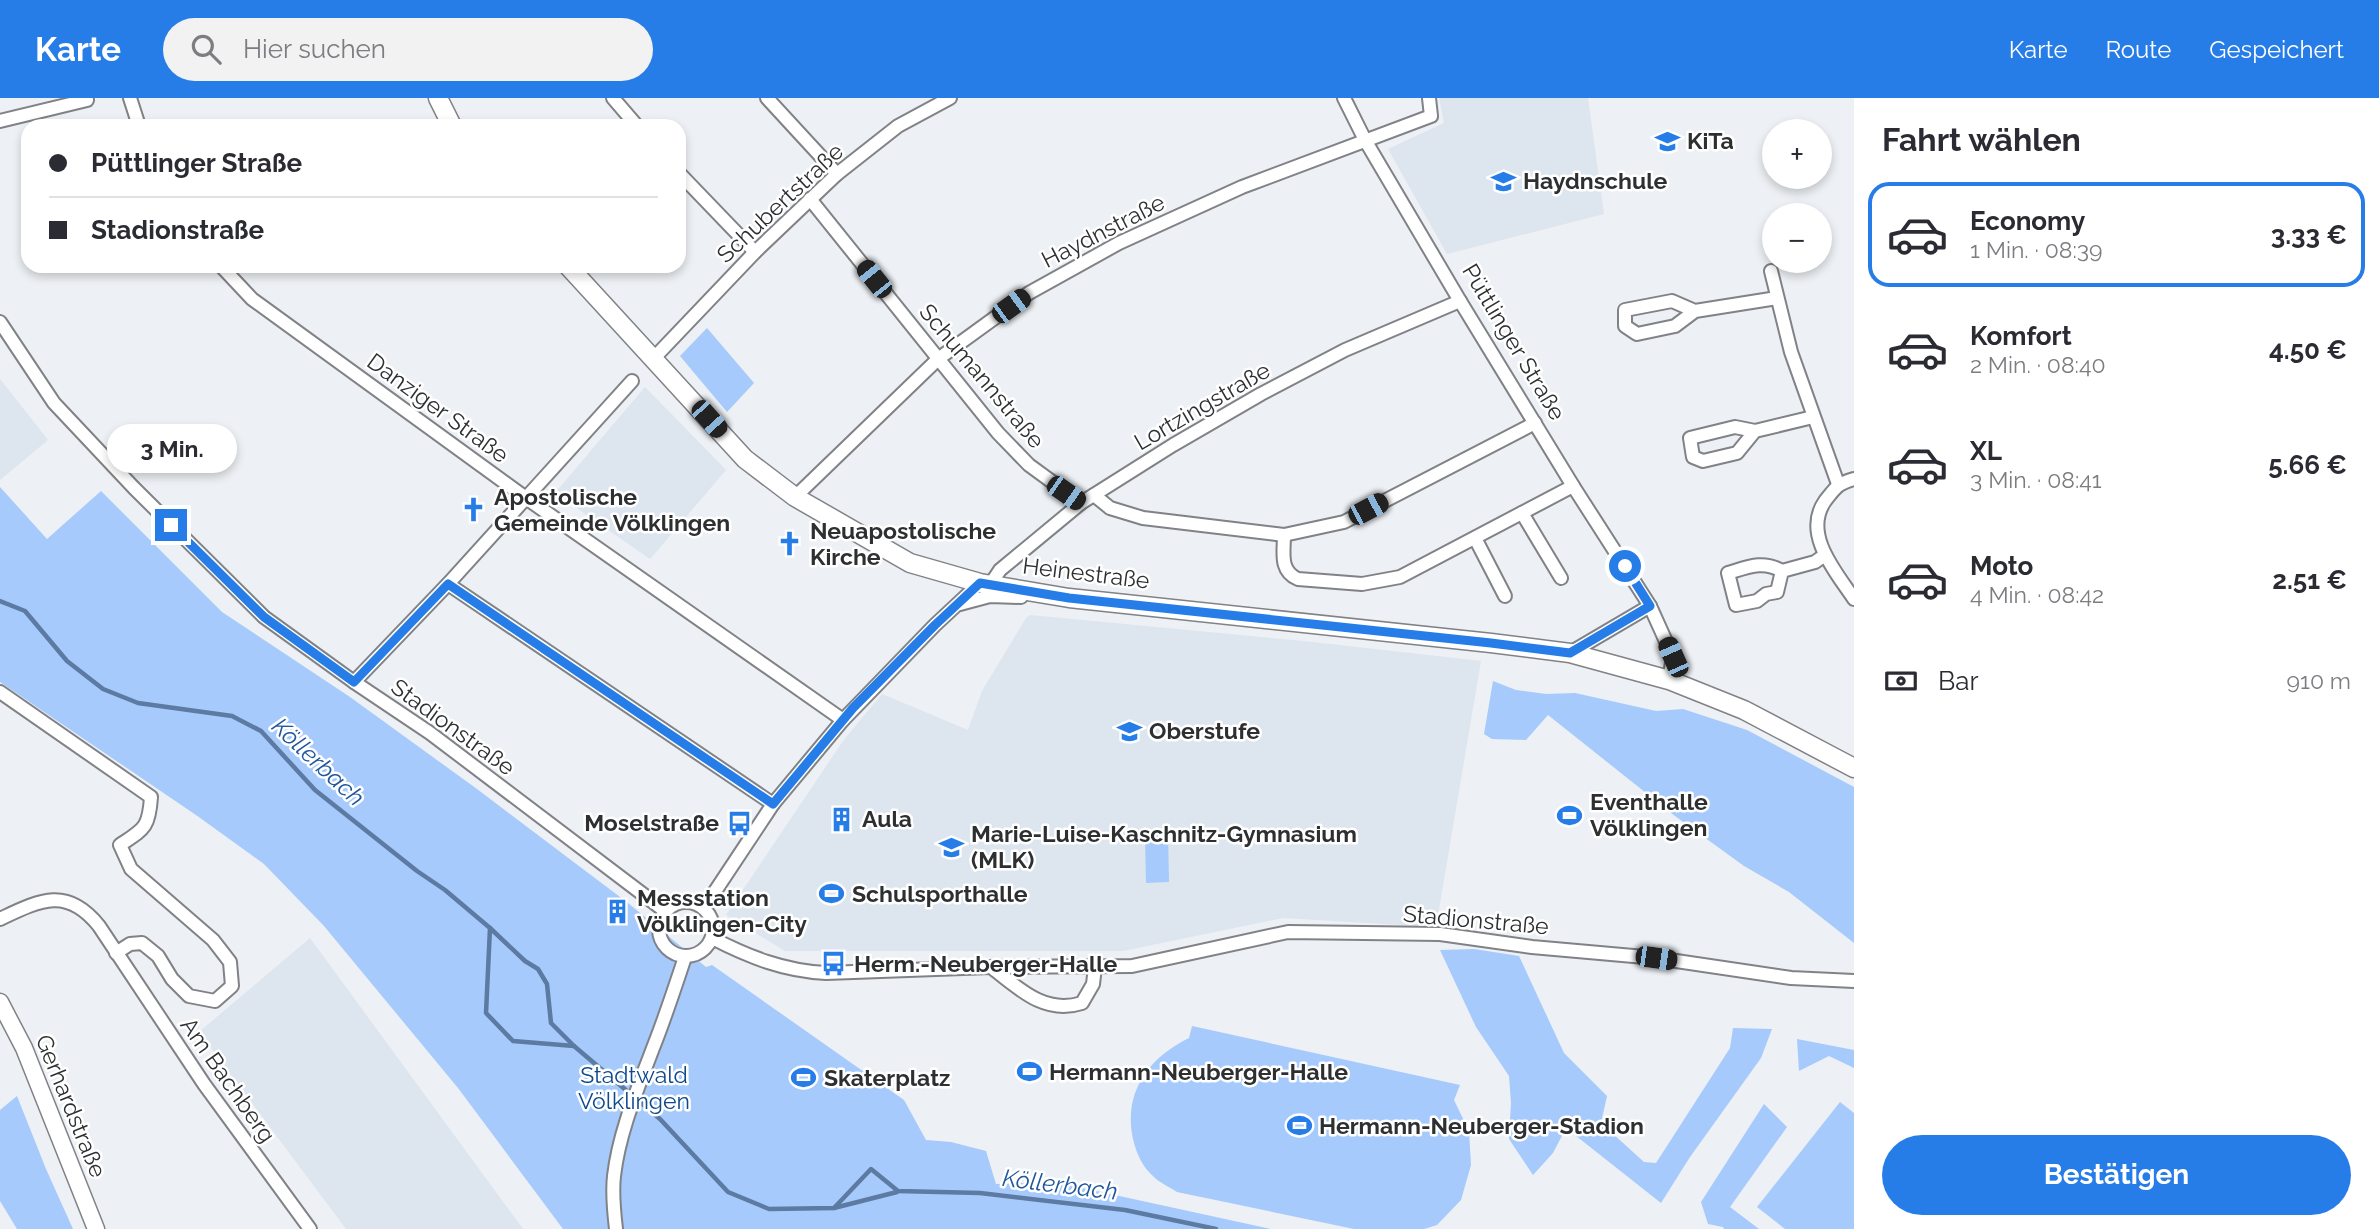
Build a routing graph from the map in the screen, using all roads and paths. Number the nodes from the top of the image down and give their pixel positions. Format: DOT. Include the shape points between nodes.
graph roads {
  1 [pos="130,98"];
  2 [pos="438,98"];
  3 [pos="613,98"];
  4 [pos="767,98"];
  5 [pos="950,98"];
  6 [pos="1344,98"];
  7 [pos="1429,98"];
  8 [pos="87,100"];
  9 [pos="137,119"];
  10 [pos="448,119"];
  11 [pos="631,119"];
  12 [pos="0,121"];
  13 [pos="1365,140"];
  14 [pos="837,174"];
  15 [pos="686,180"];
  16 [pos="810,199"];
  17 [pos="755,252"];
  18 [pos="228,273"];
  19 [pos="575,273"];
  20 [pos="1771,273"];
  21 [pos="1777,298"];
  22 [pos="1460,301"];
  23 [pos="1695,311"];
  24 [pos="0,322"];
  25 [pos="654,358"];
  26 [pos="938,359"];
  27 [pos="632,381"];
  28 [pos="1813,417"];
  29 [pos="1535,423"];
  30 [pos="1755,431"];
  31 [pos="1854,479"];
  32 [pos="1838,484"];
  33 [pos="1573,486"];
  34 [pos="1094,495"];
  35 [pos="796,497"];
  36 [pos="526,498"];
  37 [pos="1081,503"];
  38 [pos="1522,513"];
  39 [pos="1284,535"];
  40 [pos="1475,538"];
  41 [pos="1825,555"];
  42 [pos="1782,571"];
  43 [pos="1561,578"];
  44 [pos="448,584"];
  45 [pos="985,584"];
  46 [pos="1505,596"];
  47 [pos="1069,598"];
  48 [pos="1854,599"];
  49 [pos="959,604"];
  50 [pos="1650,606"];
  51 [pos="1570,653"];
  52 [pos="1669,680"];
  53 [pos="354,682"];
  54 [pos="0,692"];
  55 [pos="843,720"];
  56 [pos="1854,768"];
  57 [pos="773,804"];
  58 [pos="704,908"];
  59 [pos="666,911"];
  60 [pos="0,919"];
  61 [pos="712,939"];
  62 [pos="116,953"];
  63 [pos="685,957"];
  64 [pos="991,967"];
  65 [pos="1095,967"];
  66 [pos="1854,981"];
  67 [pos="0,1002"];
  68 [pos="96,1229"];
  69 [pos="310,1229"];
  70 [pos="616,1229"];
  1 -- 9 [label="street"];
  2 -- 10 [label="main road"];
  3 -- 11 [label="street"];
  4 -- 14 [label="street"];
  5 -- 14 [label="street, Schubertstraße" via="898,126"];
  6 -- 13 [label="street, Püttlinger Straße"];
  7 -- 13 [label="street, Haydnstraße" via="1431,116"];
  8 -- 12 [label="street"];
  13 -- 22 [label="street, Püttlinger Straße"];
  13 -- 26 [label="street, Haydnstraße" via="1242,187 1119,243 1029,293"];
  14 -- 16 [label="street, Schubertstraße"];
  15 -- 17 [label="street"];
  16 -- 17 [label="street, Schubertstraße"];
  16 -- 26 [label="street, Schumannstraße"];
  17 -- 25 [label="street, Schubertstraße"];
  18 -- 36 [label="street, Danziger Straße" via="252,299"];
  19 -- 25 [label="main road, Heinestraße"];
  20 -- 21 [label="street"];
  21 -- 23 [label="street"];
  21 -- 28 [label="street"];
  22 -- 29 [label="street, Püttlinger Straße"];
  22 -- 34 [label="street, Lortzingstraße" via="1345,350 1261,394"];
  23 -- 23 [label="street" via="1672,301 1625,310 1625,326 1637,334 1675,326"];
  24 -- 53 [label="street, Stadionstraße" via="54,403 134,488 264,617"];
  25 -- 35 [label="main road, Heinestraße" via="745,459"];
  26 -- 35 [label="street, Haydnstraße"];
  26 -- 37 [label="street, Schumannstraße" via="1029,465"];
  27 -- 36 [label="street"];
  28 -- 30 [label="street"];
  28 -- 32 [label="street"];
  29 -- 33 [label="street, Püttlinger Straße"];
  29 -- 39 [label="street" via="1344,522"];
  30 -- 30 [label="street" via="1735,428 1690,438 1693,457 1703,461 1737,453"];
  31 -- 32 [label="street"];
  32 -- 41 [label="street" via="1821,508 1817,532"];
  33 -- 38 [label="street"];
  33 -- 50 [label="street, Püttlinger Straße"];
  34 -- 37 [label="street, Lortzingstraße"];
  34 -- 39 [label="street" via="1110,508 1143,518"];
  35 -- 45 [label="main road, Heinestraße" via="910,563"];
  36 -- 44 [label="street"];
  36 -- 55 [label="street, Danziger Straße"];
  37 -- 45 [label="street, Lortzingstraße"];
  38 -- 40 [label="street"];
  38 -- 43 [label="street"];
  39 -- 40 [label="street" via="1283,565 1289,575 1362,584 1400,577"];
  40 -- 46 [label="street"];
  41 -- 42 [label="street"];
  41 -- 48 [label="street"];
  42 -- 42 [label="street" via="1762,563 1728,573 1736,605 1777,592"];
  44 -- 53 [label="street"];
  44 -- 57 [label="street"];
  45 -- 47 [label="main road, Heinestraße"];
  45 -- 49 [label="street, Lortzingstraße"];
  47 -- 49 [label="street, Lortzingstraße" via="990,596"];
  47 -- 51 [label="main road, Heinestraße"];
  49 -- 55 [label="street, Lortzingstraße"];
  50 -- 51 [label="street"];
  50 -- 52 [label="street, Püttlinger Straße" via="1673,657"];
  51 -- 52 [label="main road, Heinestraße"];
  52 -- 56 [label="main road" via="1744,710"];
  53 -- 59 [label="street, Stadionstraße" via="430,733"];
  54 -- 62 [label="street, Am Bachberg" via="151,797 144,829 120,845 131,869 213,940 230,962 232,986 215,1001 189,996 142,943"];
  55 -- 57 [label="street, Lortzingstraße"];
  57 -- 58 [label="street, Lortzingstraße"];
  58 -- 59 [label="street" via="691,902"];
  58 -- 61 [label="street" via="713,928"];
  59 -- 63 [label="street" via="659,926 661,941 671,953"];
  60 -- 62 [label="street, Am Bachberg" via="47,900 71,902 87,911"];
  61 -- 63 [label="street" via="697,955"];
  61 -- 64 [label="street, Stadionstraße" via="766,963 804,972"];
  62 -- 69 [label="street, Am Bachberg"];
  63 -- 70 [label="street" via="635,1095 614,1175"];
  64 -- 65 [label="street, Stadionstraße"];
  64 -- 65 [label="street" via="1028,995 1067,1008 1082,1003 1093,984"];
  65 -- 66 [label="street, Stadionstraße" via="1132,966 1288,932 1440,934 1791,978"];
  67 -- 68 [label="street, Gerhardstraße" via="24,1048"];
}
